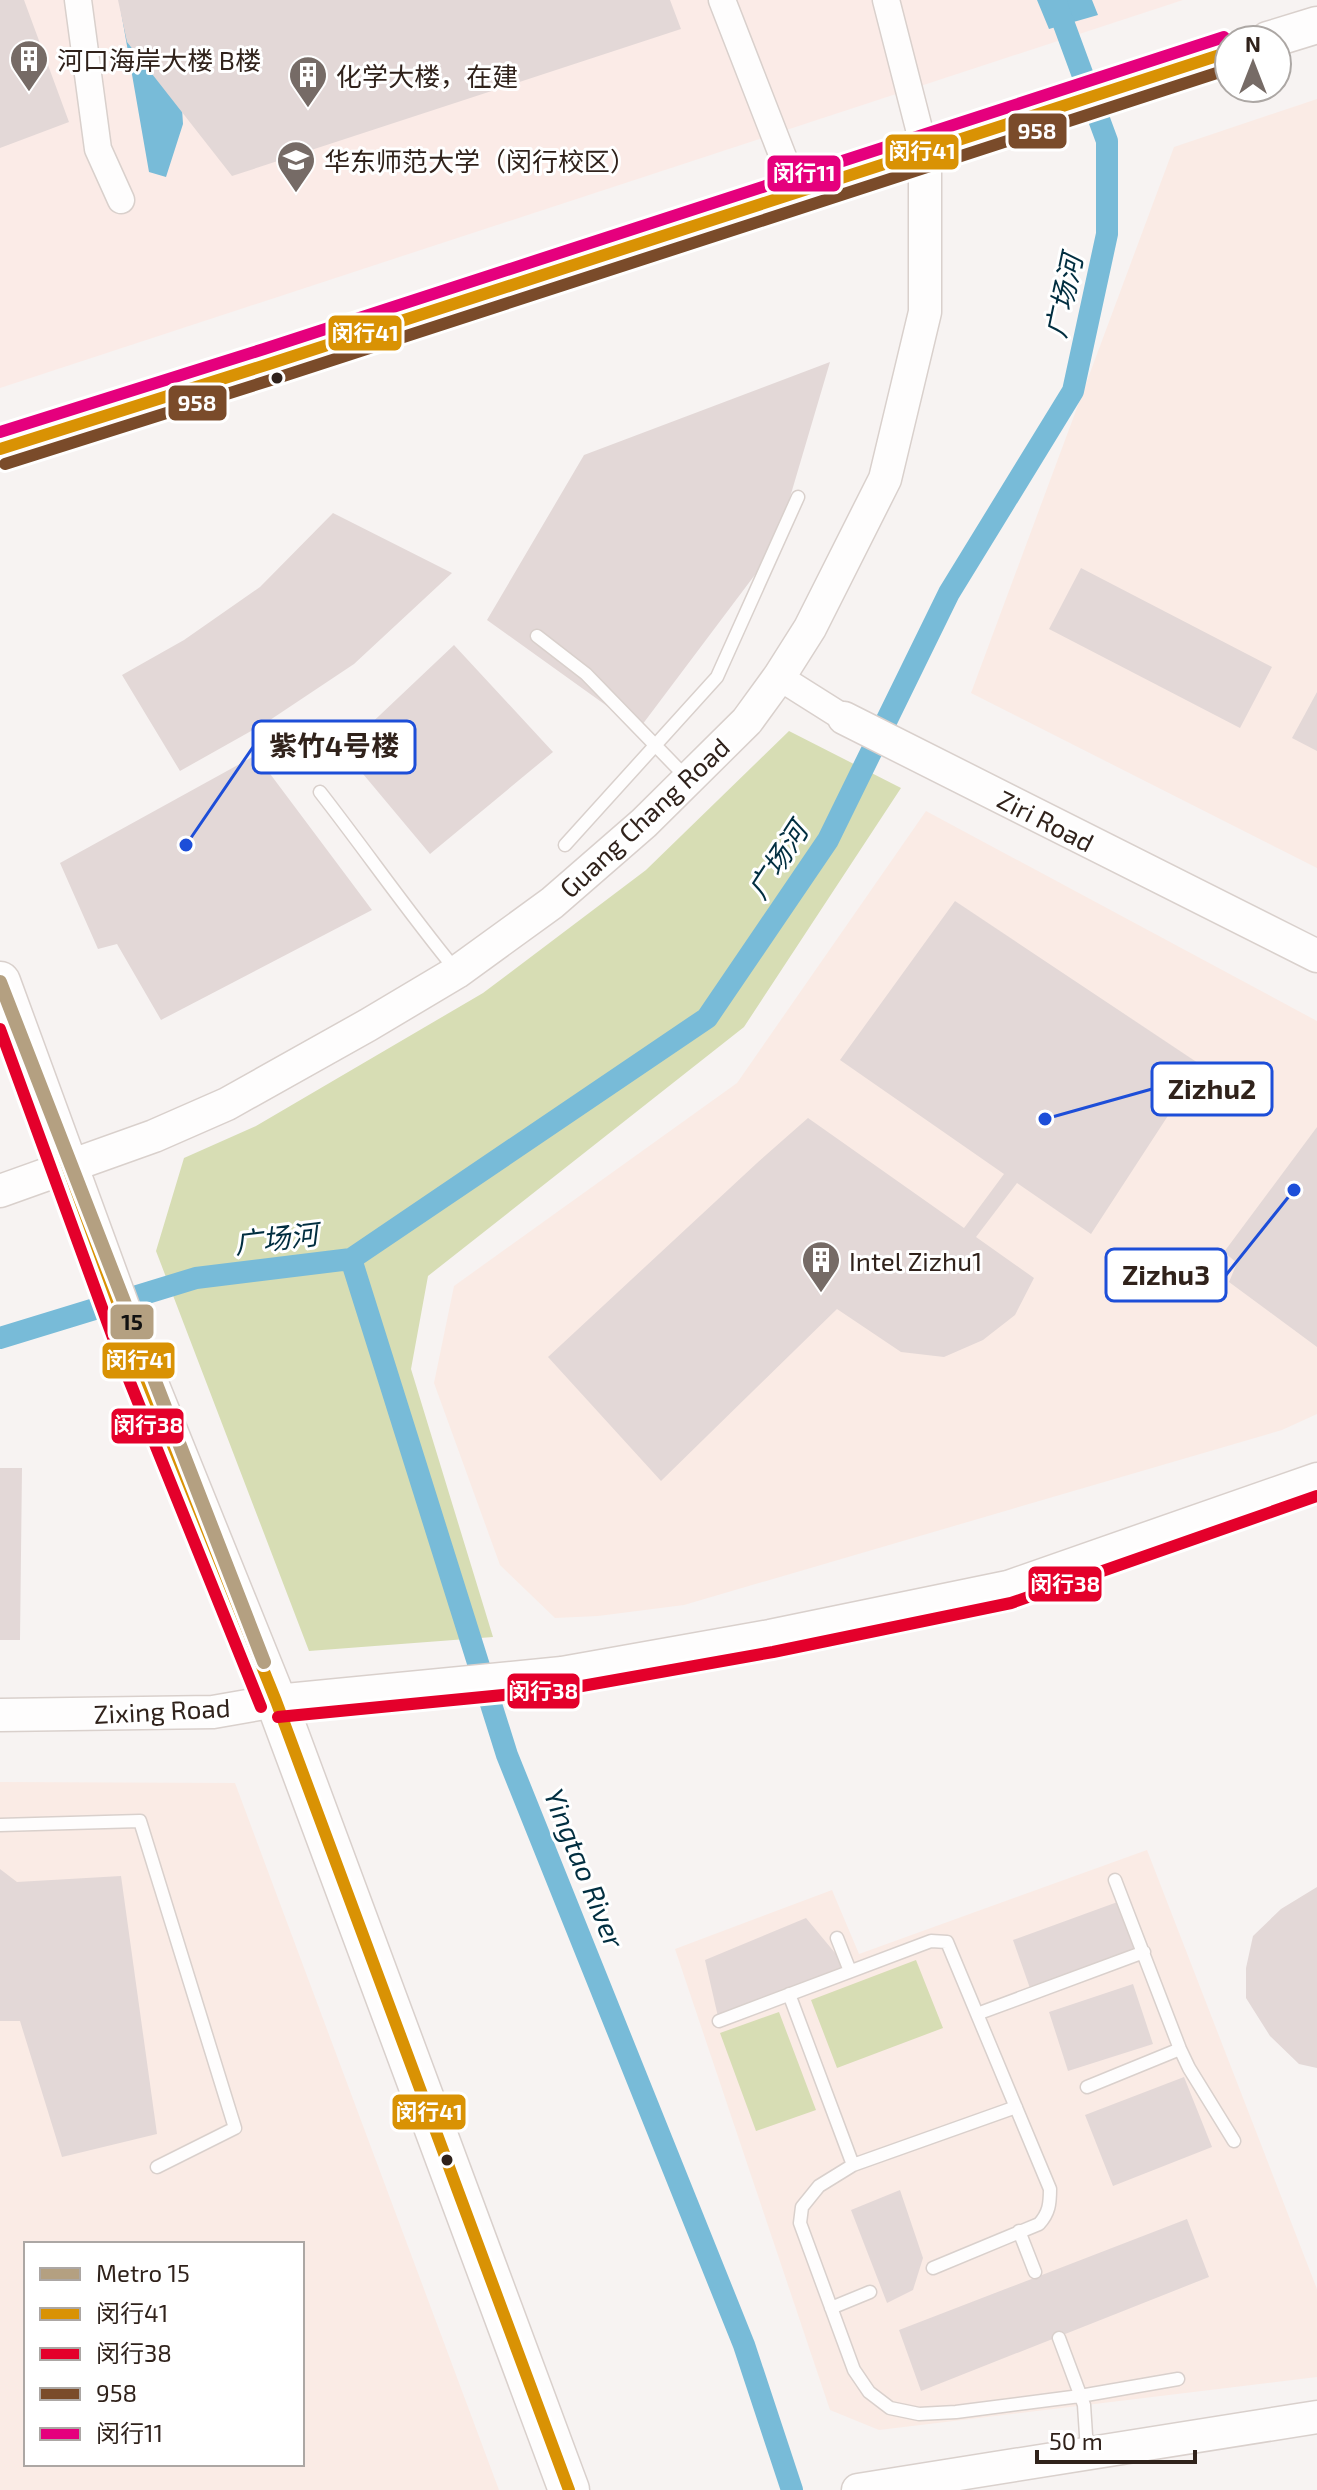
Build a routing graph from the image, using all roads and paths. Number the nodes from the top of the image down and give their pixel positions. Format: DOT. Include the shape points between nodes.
graph roads {
  1 [pos="78,0"];
  2 [pos="722,0"];
  3 [pos="886,0"];
  4 [pos="1317,25"];
  5 [pos="1293,32"];
  6 [pos="1213,57"];
  7 [pos="925,152"];
  8 [pos="797,193"];
  9 [pos="121,200"];
  10 [pos="0,449"];
  11 [pos="798,497"];
  12 [pos="537,636"];
  13 [pos="779,677"];
  14 [pos="844,718"];
  15 [pos="655,745"];
  16 [pos="688,779"];
  17 [pos="320,792"];
  18 [pos="565,845"];
  19 [pos="1317,956"];
  20 [pos="457,972"];
  21 [pos="0,982"];
  22 [pos="69,1168"];
  23 [pos="0,1191"];
  24 [pos="1317,1479"];
  25 [pos="276,1701"];
  26 [pos="0,1715"];
  27 [pos="0,1825"];
  28 [pos="1115,1880"];
  29 [pos="837,1938"];
  30 [pos="1144,1952"];
  31 [pos="850,1971"];
  32 [pos="789,1994"];
  33 [pos="977,2014"];
  34 [pos="719,2021"];
  35 [pos="1180,2049"];
  36 [pos="1087,2087"];
  37 [pos="1016,2107"];
  38 [pos="1234,2141"];
  39 [pos="853,2165"];
  40 [pos="157,2167"];
  41 [pos="1019,2231"];
  42 [pos="933,2268"];
  43 [pos="1035,2272"];
  44 [pos="870,2292"];
  45 [pos="831,2308"];
  46 [pos="1059,2338"];
  47 [pos="1178,2379"];
  48 [pos="1080,2396"];
  49 [pos="1317,2417"];
  50 [pos="1088,2454"];
  51 [pos="862,2489"];
  52 [pos="569,2490"];
  1 -- 9 [label="street" via="98,149"];
  2 -- 8 [label="street"];
  3 -- 7 [label="street"];
  4 -- 5 [label="main road"];
  6 -- 7 [label="main road"];
  7 -- 8 [label="main road"];
  7 -- 13 [label="street, Guang Chang Road" via="925,312 885,479 810,628"];
  8 -- 10 [label="main road"];
  11 -- 15 [label="lane" via="717,677"];
  12 -- 15 [label="lane" via="586,674"];
  13 -- 14 [label="street, Ziri Road"];
  13 -- 16 [label="street, Guang Chang Road" via="747,721"];
  14 -- 19 [label="street, Ziri Road"];
  15 -- 16 [label="lane"];
  15 -- 18 [label="lane"];
  16 -- 20 [label="street, Guang Chang Road" via="552,903"];
  17 -- 20 [label="lane"];
  20 -- 22 [label="street, Guang Chang Road" via="227,1104"];
  21 -- 22 [label="main road"];
  22 -- 23 [label="street, Guang Chang Road"];
  22 -- 25 [label="main road" via="138,1359"];
  24 -- 25 [label="street, Zixing Road" via="1008,1587 562,1673"];
  25 -- 26 [label="street, Zixing Road" via="213,1712"];
  25 -- 52 [label="main road"];
  27 -- 40 [label="lane" via="140,1821 235,2128"];
  28 -- 30 [label="lane"];
  29 -- 31 [label="lane"];
  30 -- 33 [label="lane"];
  30 -- 35 [label="lane"];
  31 -- 32 [label="lane"];
  31 -- 33 [label="lane" via="931,1941 947,1942"];
  32 -- 34 [label="lane"];
  32 -- 39 [label="lane"];
  33 -- 37 [label="lane"];
  35 -- 36 [label="lane"];
  35 -- 38 [label="lane"];
  37 -- 39 [label="lane"];
  37 -- 41 [label="lane" via="1050,2189 1046,2215 1039,2224"];
  39 -- 45 [label="lane" via="819,2186 802,2207 800,2223"];
  41 -- 42 [label="lane"];
  41 -- 43 [label="lane"];
  44 -- 45 [label="lane"];
  45 -- 48 [label="lane" via="854,2370 869,2392 890,2408 919,2414 956,2412"];
  46 -- 48 [label="lane"];
  47 -- 48 [label="lane"];
  48 -- 50 [label="lane"];
  49 -- 50 [label="street"];
  50 -- 51 [label="street"];
}
